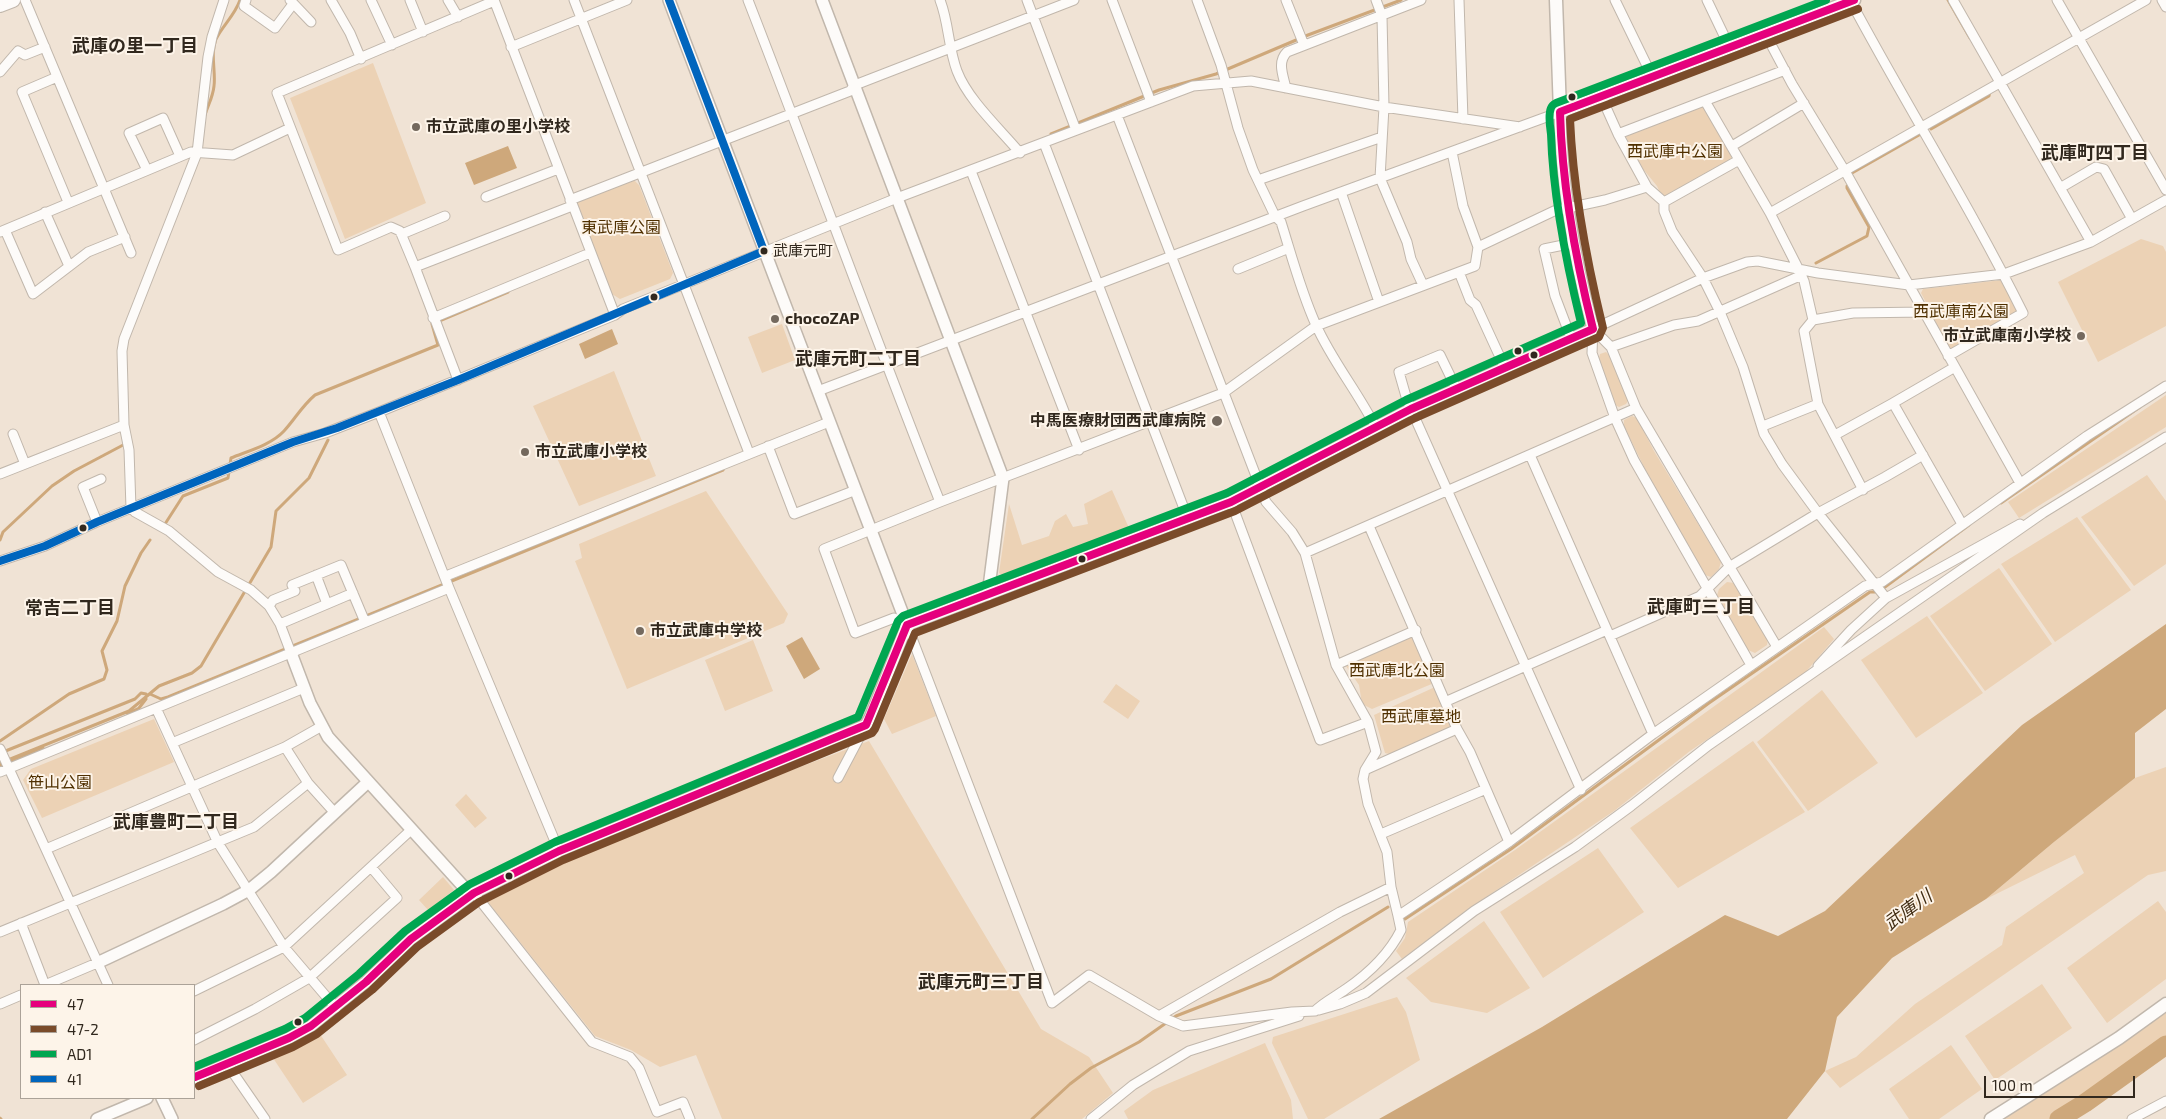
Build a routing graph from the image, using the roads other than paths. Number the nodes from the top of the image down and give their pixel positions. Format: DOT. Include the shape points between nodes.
graph roads {
  1 [pos="13,0"];
  2 [pos="25,0"];
  3 [pos="224,0"];
  4 [pos="246,0"];
  5 [pos="331,0"];
  6 [pos="372,0"];
  7 [pos="410,0"];
  8 [pos="448,0"];
  9 [pos="494,0"];
  10 [pos="574,0"];
  11 [pos="627,0"];
  12 [pos="669,0"];
  13 [pos="748,0"];
  14 [pos="822,0"];
  15 [pos="940,0"];
  16 [pos="1027,0"];
  17 [pos="1074,0"];
  18 [pos="1112,0"];
  19 [pos="1197,0"];
  20 [pos="1286,0"];
  21 [pos="1421,0"];
  22 [pos="1459,0"];
  23 [pos="1556,0"];
  24 [pos="1615,0"];
  25 [pos="1707,0"];
  26 [pos="1852,0"];
  27 [pos="1953,0"];
  28 [pos="2057,0"];
  29 [pos="2146,0"];
  30 [pos="2162,0"];
  31 [pos="291,2"];
  32 [pos="0,6"];
  33 [pos="2166,7"];
  34 [pos="1379,8"];
  35 [pos="458,16"];
  36 [pos="1032,17"];
  37 [pos="581,18"];
  38 [pos="311,22"];
  39 [pos="423,32"];
  40 [pos="1766,35"];
  41 [pos="2079,38"];
  42 [pos="1302,41"];
  43 [pos="392,45"];
  44 [pos="45,47"];
  45 [pos="511,47"];
  46 [pos="950,48"];
  47 [pos="1730,48"];
  48 [pos="361,59"];
  49 [pos="1785,70"];
  50 [pos="0,72"];
  51 [pos="57,76"];
  52 [pos="1652,76"];
  53 [pos="1226,82"];
  54 [pos="2000,82"];
  55 [pos="855,85"];
  56 [pos="1286,88"];
  57 [pos="1601,96"];
  58 [pos="1705,101"];
  59 [pos="1151,102"];
  60 [pos="1804,103"];
  61 [pos="1384,107"];
  62 [pos="1560,112"];
  63 [pos="792,113"];
  64 [pos="1117,115"];
  65 [pos="1463,118"];
  66 [pos="1922,126"];
  67 [pos="1520,127"];
  68 [pos="290,128"];
  69 [pos="1076,130"];
  70 [pos="1618,134"];
  71 [pos="1382,137"];
  72 [pos="722,140"];
  73 [pos="1044,143"];
  74 [pos="1732,146"];
  75 [pos="197,152"];
  76 [pos="1452,152"];
  77 [pos="1020,153"];
  78 [pos="180,156"];
  79 [pos="1739,160"];
  80 [pos="558,169"];
  81 [pos="147,170"];
  82 [pos="641,171"];
  83 [pos="971,171"];
  84 [pos="1845,171"];
  85 [pos="1380,178"];
  86 [pos="1258,180"];
  87 [pos="1647,186"];
  88 [pos="103,188"];
  89 [pos="2060,188"];
  90 [pos="2166,190"];
  91 [pos="1341,192"];
  92 [pos="486,197"];
  93 [pos="897,198"];
  94 [pos="2166,200"];
  95 [pos="68,202"];
  96 [pos="1664,202"];
  97 [pos="571,203"];
  98 [pos="1567,208"];
  99 [pos="45,212"];
  100 [pos="1770,213"];
  101 [pos="445,216"];
  102 [pos="1276,216"];
  103 [pos="2132,219"];
  104 [pos="833,223"];
  105 [pos="3,231"];
  106 [pos="402,234"];
  107 [pos="125,238"];
  108 [pos="2091,242"];
  109 [pos="1572,243"];
  110 [pos="1478,247"];
  111 [pos="1289,248"];
  112 [pos="764,251"];
  113 [pos="131,253"];
  114 [pos="590,253"];
  115 [pos="1171,256"];
  116 [pos="69,266"];
  117 [pos="415,267"];
  118 [pos="1238,269"];
  119 [pos="1459,272"];
  120 [pos="1800,272"];
  121 [pos="2004,274"];
  122 [pos="1703,278"];
  123 [pos="685,283"];
  124 [pos="1098,284"];
  125 [pos="1423,285"];
  126 [pos="1908,285"];
  127 [pos="1379,302"];
  128 [pos="1026,311"];
  129 [pos="1720,312"];
  130 [pos="1924,312"];
  131 [pos="615,315"];
  132 [pos="433,318"];
  133 [pos="1813,320"];
  134 [pos="1316,326"];
  135 [pos="1593,329"];
  136 [pos="1572,338"];
  137 [pos="952,339"];
  138 [pos="1611,347"];
  139 [pos="1948,356"];
  140 [pos="886,364"];
  141 [pos="1955,367"];
  142 [pos="1505,368"];
  143 [pos="458,380"];
  144 [pos="2166,386"];
  145 [pos="818,390"];
  146 [pos="1457,390"];
  147 [pos="1223,393"];
  148 [pos="1893,403"];
  149 [pos="1818,404"];
  150 [pos="1636,408"];
  151 [pos="1411,409"];
  152 [pos="379,412"];
  153 [pos="1615,418"];
  154 [pos="830,422"];
  155 [pos="1150,422"];
  156 [pos="124,425"];
  157 [pos="1763,426"];
  158 [pos="1376,428"];
  159 [pos="13,434"];
  160 [pos="1835,435"];
  161 [pos="2166,437"];
  162 [pos="768,446"];
  163 [pos="1079,450"];
  164 [pos="749,453"];
  165 [pos="1923,454"];
  166 [pos="1530,455"];
  167 [pos="25,464"];
  168 [pos="0,474"];
  169 [pos="1003,478"];
  170 [pos="101,479"];
  171 [pos="2020,483"];
  172 [pos="1260,488"];
  173 [pos="856,490"];
  174 [pos="1448,490"];
  175 [pos="1863,490"];
  176 [pos="940,502"];
  177 [pos="1231,502"];
  178 [pos="131,508"];
  179 [pos="1818,514"];
  180 [pos="2043,514"];
  181 [pos="1188,519"];
  182 [pos="96,522"];
  183 [pos="1962,524"];
  184 [pos="1370,526"];
  185 [pos="872,530"];
  186 [pos="1305,553"];
  187 [pos="0,561"];
  188 [pos="1729,567"];
  189 [pos="316,575"];
  190 [pos="446,576"];
  191 [pos="1875,584"];
  192 [pos="449,588"];
  193 [pos="1707,590"];
  194 [pos="353,594"];
  195 [pos="988,595"];
  196 [pos="1886,598"];
  197 [pos="328,604"];
  198 [pos="269,606"];
  199 [pos="365,622"];
  200 [pos="280,624"];
  201 [pos="907,625"];
  202 [pos="1416,630"];
  203 [pos="1608,633"];
  204 [pos="1777,647"];
  205 [pos="291,652"];
  206 [pos="1336,665"];
  207 [pos="1751,665"];
  208 [pos="1526,667"];
  209 [pos="1808,677"];
  210 [pos="304,688"];
  211 [pos="1447,701"];
  212 [pos="156,708"];
  213 [pos="1368,722"];
  214 [pos="866,725"];
  215 [pos="322,726"];
  216 [pos="1457,729"];
  217 [pos="1653,734"];
  218 [pos="172,743"];
  219 [pos="286,747"];
  220 [pos="3,760"];
  221 [pos="1365,770"];
  222 [pos="838,778"];
  223 [pos="368,782"];
  224 [pos="308,783"];
  225 [pos="193,787"];
  226 [pos="1486,789"];
  227 [pos="1581,790"];
  228 [pos="335,813"];
  229 [pos="411,830"];
  230 [pos="1381,834"];
  231 [pos="1509,842"];
  232 [pos="218,843"];
  233 [pos="46,849"];
  234 [pos="559,851"];
  235 [pos="370,867"];
  236 [pos="1391,887"];
  237 [pos="249,890"];
  238 [pos="472,894"];
  239 [pos="69,903"];
  240 [pos="1398,916"];
  241 [pos="21,923"];
  242 [pos="0,932"];
  243 [pos="284,947"];
  244 [pos="97,964"];
  245 [pos="310,978"];
  246 [pos="45,984"];
  247 [pos="47,984"];
  248 [pos="107,984"];
  249 [pos="195,991"];
  250 [pos="20,995"];
  251 [pos="0,1004"];
  252 [pos="2166,1004"];
  253 [pos="336,1008"];
  254 [pos="1315,1011"];
  255 [pos="1159,1016"];
  256 [pos="195,1039"];
  257 [pos="227,1064"];
  258 [pos="195,1078"];
  259 [pos="145,1099"];
  260 [pos="162,1099"];
  261 [pos="2166,1101"];
  262 [pos="97,1119"];
  263 [pos="172,1119"];
  264 [pos="265,1119"];
  265 [pos="690,1119"];
  266 [pos="1091,1119"];
  267 [pos="1991,1119"];
  268 [pos="2132,1119"];
  1 -- 32 [label="main road"];
  2 -- 44 [label="street"];
  3 -- 75 [label="street" via="208,57"];
  4 -- 31 [label="street" via="244,6 275,28"];
  5 -- 48 [label="street"];
  6 -- 43 [label="street"];
  7 -- 39 [label="street"];
  8 -- 35 [label="street"];
  9 -- 35 [label="street"];
  9 -- 45 [label="street"];
  10 -- 37 [label="street"];
  11 -- 37 [label="street"];
  12 -- 72 [label="street"];
  13 -- 63 [label="street"];
  14 -- 55 [label="street"];
  15 -- 46 [label="street"];
  16 -- 36 [label="street"];
  17 -- 36 [label="street"];
  18 -- 59 [label="street"];
  19 -- 53 [label="street"];
  20 -- 42 [label="street"];
  21 -- 34 [label="street"];
  22 -- 65 [label="street"];
  23 -- 62 [label="main road"];
  24 -- 52 [label="street"];
  25 -- 47 [label="street"];
  26 -- 40 [label="main road"];
  26 -- 66 [label="street"];
  27 -- 54 [label="street"];
  28 -- 41 [label="street"];
  29 -- 41 [label="street"];
  30 -- 33 [label="street"];
  31 -- 38 [label="street"];
  34 -- 42 [label="street"];
  34 -- 61 [label="street"];
  35 -- 39 [label="street"];
  36 -- 46 [label="street"];
  36 -- 69 [label="street"];
  37 -- 45 [label="street"];
  37 -- 82 [label="street"];
  39 -- 43 [label="street"];
  40 -- 47 [label="main road"];
  40 -- 49 [label="street"];
  41 -- 54 [label="street"];
  41 -- 90 [label="street"];
  42 -- 56 [label="street" via="1282,57"];
  43 -- 48 [label="street"];
  44 -- 50 [label="street" via="25,55 18,51"];
  44 -- 51 [label="street"];
  45 -- 80 [label="street"];
  46 -- 55 [label="street"];
  46 -- 77 [label="street" via="958,72 972,96"];
  47 -- 52 [label="main road"];
  48 -- 68 [label="street" via="277,94"];
  49 -- 58 [label="street"];
  49 -- 60 [label="street"];
  51 -- 88 [label="street"];
  51 -- 95 [label="street" via="22,92"];
  52 -- 57 [label="main road"];
  53 -- 56 [label="street" via="1251,81"];
  53 -- 59 [label="street" via="1193,86"];
  53 -- 86 [label="street" via="1238,128"];
  54 -- 66 [label="street"];
  54 -- 89 [label="street"];
  55 -- 63 [label="street" via="850,91"];
  55 -- 93 [label="street"];
  56 -- 61 [label="street"];
  57 -- 62 [label="main road"];
  57 -- 70 [label="street"];
  58 -- 70 [label="street"];
  58 -- 74 [label="street"];
  59 -- 64 [label="street"];
  60 -- 74 [label="street"];
  60 -- 84 [label="street"];
  61 -- 65 [label="street"];
  61 -- 71 [label="street"];
  62 -- 67 [label="street"];
  62 -- 98 [label="street"];
  63 -- 72 [label="street"];
  63 -- 104 [label="street"];
  64 -- 69 [label="street"];
  64 -- 115 [label="street"];
  65 -- 67 [label="street"];
  66 -- 84 [label="street"];
  66 -- 121 [label="street"];
  67 -- 76 [label="street"];
  68 -- 75 [label="street" via="233,155"];
  68 -- 106 [label="street" via="338,250 391,227"];
  69 -- 73 [label="street"];
  70 -- 87 [label="street"];
  71 -- 85 [label="street"];
  71 -- 86 [label="street"];
  72 -- 82 [label="street"];
  72 -- 112 [label="street"];
  73 -- 77 [label="street"];
  73 -- 124 [label="street"];
  74 -- 79 [label="street"];
  75 -- 78 [label="street"];
  75 -- 156 [label="street" via="124,339"];
  76 -- 85 [label="street"];
  76 -- 110 [label="street" via="1463,206"];
  77 -- 83 [label="street"];
  78 -- 81 [label="street"];
  78 -- 81 [label="street" via="163,118 130,133"];
  79 -- 96 [label="street"];
  79 -- 100 [label="street"];
  80 -- 92 [label="street"];
  80 -- 97 [label="street"];
  81 -- 88 [label="street"];
  82 -- 97 [label="street"];
  82 -- 123 [label="street"];
  83 -- 93 [label="street"];
  83 -- 128 [label="street"];
  84 -- 100 [label="street"];
  84 -- 126 [label="street"];
  85 -- 91 [label="street"];
  85 -- 125 [label="street"];
  86 -- 102 [label="street"];
  87 -- 96 [label="street"];
  87 -- 98 [label="street"];
  88 -- 95 [label="street"];
  88 -- 107 [label="street"];
  89 -- 103 [label="street" via="2096,167 2104,169"];
  89 -- 108 [label="street"];
  91 -- 102 [label="street"];
  91 -- 127 [label="street"];
  93 -- 104 [label="street"];
  93 -- 137 [label="street"];
  94 -- 103 [label="street"];
  95 -- 99 [label="street"];
  96 -- 122 [label="street" via="1672,231"];
  97 -- 114 [label="street"];
  97 -- 117 [label="street"];
  98 -- 109 [label="street"];
  98 -- 110 [label="street"];
  99 -- 105 [label="street"];
  99 -- 116 [label="street"];
  100 -- 120 [label="street"];
  101 -- 106 [label="street"];
  102 -- 111 [label="street"];
  102 -- 115 [label="street"];
  103 -- 108 [label="street"];
  104 -- 112 [label="street"];
  104 -- 140 [label="street"];
  105 -- 116 [label="street" via="33,294"];
  106 -- 117 [label="street"];
  107 -- 113 [label="street"];
  107 -- 116 [label="street" via="88,252"];
  108 -- 121 [label="street"];
  109 -- 135 [label="street"];
  109 -- 136 [label="street" via="1544,249 1555,296"];
  110 -- 119 [label="street" via="1475,266"];
  111 -- 118 [label="street"];
  111 -- 134 [label="street"];
  112 -- 123 [label="street"];
  112 -- 145 [label="street"];
  114 -- 131 [label="street"];
  114 -- 132 [label="street"];
  115 -- 124 [label="street"];
  115 -- 147 [label="street"];
  117 -- 132 [label="street"];
  119 -- 125 [label="street"];
  119 -- 142 [label="street"];
  120 -- 122 [label="street" via="1758,261"];
  120 -- 126 [label="street"];
  120 -- 129 [label="street"];
  120 -- 133 [label="street"];
  121 -- 126 [label="street"];
  121 -- 139 [label="street" via="2023,313"];
  122 -- 129 [label="street"];
  122 -- 135 [label="street"];
  123 -- 131 [label="street"];
  123 -- 164 [label="street"];
  124 -- 128 [label="street"];
  124 -- 155 [label="street"];
  125 -- 127 [label="street"];
  126 -- 130 [label="street"];
  127 -- 134 [label="street"];
  128 -- 137 [label="street"];
  128 -- 163 [label="street"];
  129 -- 138 [label="street"];
  129 -- 157 [label="street"];
  130 -- 133 [label="street" via="1853,313"];
  130 -- 139 [label="street"];
  131 -- 143 [label="street"];
  132 -- 143 [label="street"];
  133 -- 149 [label="street" via="1804,330"];
  134 -- 147 [label="street"];
  134 -- 158 [label="street"];
  135 -- 136 [label="street"];
  135 -- 138 [label="street"];
  135 -- 153 [label="street" via="1592,353"];
  136 -- 142 [label="street"];
  137 -- 140 [label="street"];
  137 -- 169 [label="street"];
  138 -- 150 [label="street"];
  139 -- 141 [label="street"];
  140 -- 145 [label="street"];
  140 -- 176 [label="street"];
  141 -- 148 [label="street"];
  141 -- 171 [label="street"];
  142 -- 146 [label="street"];
  143 -- 152 [label="street"];
  144 -- 171 [label="street"];
  145 -- 154 [label="street"];
  146 -- 151 [label="street"];
  146 -- 151 [label="street" via="1440,355 1399,372"];
  147 -- 155 [label="street"];
  147 -- 172 [label="street"];
  148 -- 160 [label="street"];
  148 -- 165 [label="street"];
  149 -- 157 [label="street"];
  149 -- 160 [label="street"];
  150 -- 153 [label="street"];
  150 -- 188 [label="street"];
  151 -- 158 [label="street"];
  151 -- 174 [label="street"];
  152 -- 178 [label="street" via="293,442"];
  152 -- 190 [label="street"];
  153 -- 166 [label="street"];
  153 -- 193 [label="street" via="1634,460"];
  154 -- 162 [label="street"];
  154 -- 173 [label="street"];
  155 -- 163 [label="street"];
  155 -- 181 [label="street"];
  156 -- 167 [label="street"];
  156 -- 178 [label="street"];
  157 -- 179 [label="street" via="1764,434 1782,464"];
  158 -- 172 [label="street"];
  159 -- 167 [label="street"];
  160 -- 175 [label="street"];
  161 -- 180 [label="street"];
  162 -- 164 [label="street"];
  162 -- 173 [label="street" via="794,514"];
  163 -- 169 [label="street"];
  164 -- 190 [label="street"];
  165 -- 175 [label="street"];
  165 -- 183 [label="street"];
  166 -- 174 [label="street"];
  166 -- 203 [label="street"];
  167 -- 168 [label="street"];
  169 -- 176 [label="street"];
  169 -- 195 [label="street"];
  170 -- 182 [label="street" via="83,487"];
  171 -- 183 [label="street"];
  172 -- 177 [label="street"];
  172 -- 186 [label="street" via="1266,502"];
  173 -- 185 [label="street"];
  174 -- 184 [label="street"];
  174 -- 208 [label="street"];
  175 -- 179 [label="street"];
  176 -- 185 [label="street"];
  177 -- 181 [label="street"];
  177 -- 213 [label="street" via="1320,740"];
  178 -- 182 [label="street"];
  178 -- 198 [label="street" via="169,530 218,572 250,590"];
  179 -- 188 [label="street"];
  179 -- 191 [label="street"];
  180 -- 196 [label="street"];
  180 -- 209 [label="street"];
  181 -- 195 [label="street"];
  182 -- 187 [label="street" via="45,546"];
  183 -- 191 [label="street"];
  184 -- 186 [label="street"];
  184 -- 202 [label="street"];
  185 -- 201 [label="street"];
  185 -- 201 [label="street" via="824,549 855,633 894,618"];
  186 -- 206 [label="street"];
  188 -- 193 [label="street"];
  188 -- 204 [label="street"];
  189 -- 194 [label="street" via="341,565"];
  189 -- 197 [label="street"];
  189 -- 198 [label="street" via="292,585 294,591 273,600"];
  190 -- 192 [label="street"];
  191 -- 196 [label="street"];
  191 -- 204 [label="street" via="1865,586"];
  192 -- 199 [label="street"];
  192 -- 234 [label="street"];
  193 -- 203 [label="street" via="1700,596"];
  193 -- 207 [label="street"];
  194 -- 197 [label="street"];
  194 -- 199 [label="street"];
  195 -- 201 [label="street"];
  196 -- 209 [label="street"];
  197 -- 200 [label="street"];
  198 -- 200 [label="street"];
  199 -- 205 [label="street"];
  200 -- 205 [label="street"];
  201 -- 214 [label="street"];
  201 -- 255 [label="street" via="1052,1003 1089,975"];
  202 -- 206 [label="street"];
  202 -- 211 [label="street"];
  203 -- 208 [label="street"];
  203 -- 217 [label="street"];
  204 -- 207 [label="street"];
  205 -- 210 [label="street"];
  205 -- 212 [label="street"];
  206 -- 213 [label="street"];
  207 -- 217 [label="street"];
  208 -- 211 [label="street"];
  208 -- 227 [label="street"];
  209 -- 254 [label="street" via="1709,745 1575,847 1474,911 1366,992"];
  210 -- 215 [label="street"];
  210 -- 218 [label="street"];
  211 -- 216 [label="street"];
  212 -- 218 [label="street"];
  212 -- 220 [label="street"];
  213 -- 221 [label="street" via="1376,752"];
  214 -- 222 [label="street"];
  214 -- 234 [label="street"];
  215 -- 219 [label="street"];
  215 -- 223 [label="street"];
  216 -- 221 [label="street"];
  216 -- 226 [label="street"];
  217 -- 227 [label="street"];
  218 -- 225 [label="street"];
  219 -- 224 [label="street"];
  219 -- 225 [label="street"];
  220 -- 233 [label="street"];
  221 -- 230 [label="street" via="1363,779 1368,804"];
  223 -- 228 [label="street"];
  223 -- 229 [label="street"];
  224 -- 228 [label="street"];
  224 -- 232 [label="street" via="254,827"];
  225 -- 232 [label="street"];
  225 -- 233 [label="street"];
  226 -- 230 [label="street"];
  226 -- 231 [label="street"];
  227 -- 231 [label="street"];
  228 -- 237 [label="street"];
  229 -- 235 [label="street"];
  229 -- 238 [label="street"];
  230 -- 236 [label="street" via="1387,852"];
  231 -- 240 [label="street"];
  232 -- 237 [label="street"];
  232 -- 239 [label="street"];
  233 -- 239 [label="street"];
  234 -- 238 [label="street"];
  235 -- 243 [label="street"];
  235 -- 245 [label="street" via="397,898"];
  236 -- 240 [label="street"];
  236 -- 255 [label="street" via="1340,912"];
  237 -- 243 [label="street"];
  237 -- 244 [label="street"];
  238 -- 253 [label="street" via="411,938"];
  238 -- 265 [label="street" via="592,1042 630,1056 640,1068 657,1112 683,1102"];
  239 -- 241 [label="street"];
  239 -- 244 [label="street"];
  240 -- 254 [label="street" via="1401,930 1383,957 1363,977"];
  241 -- 242 [label="street"];
  241 -- 246 [label="street"];
  243 -- 245 [label="street"];
  243 -- 249 [label="street"];
  244 -- 247 [label="street"];
  244 -- 248 [label="street"];
  245 -- 253 [label="street"];
  245 -- 256 [label="street"];
  250 -- 251 [label="street"];
  252 -- 267 [label="main road"];
  253 -- 257 [label="street" via="296,1034"];
  254 -- 255 [label="street" via="1191,1026"];
  254 -- 266 [label="street" via="1189,1051 1133,1085"];
  257 -- 258 [label="street"];
  257 -- 264 [label="street"];
  259 -- 262 [label="street"];
  260 -- 263 [label="street"];
  261 -- 268 [label="street"];
}
